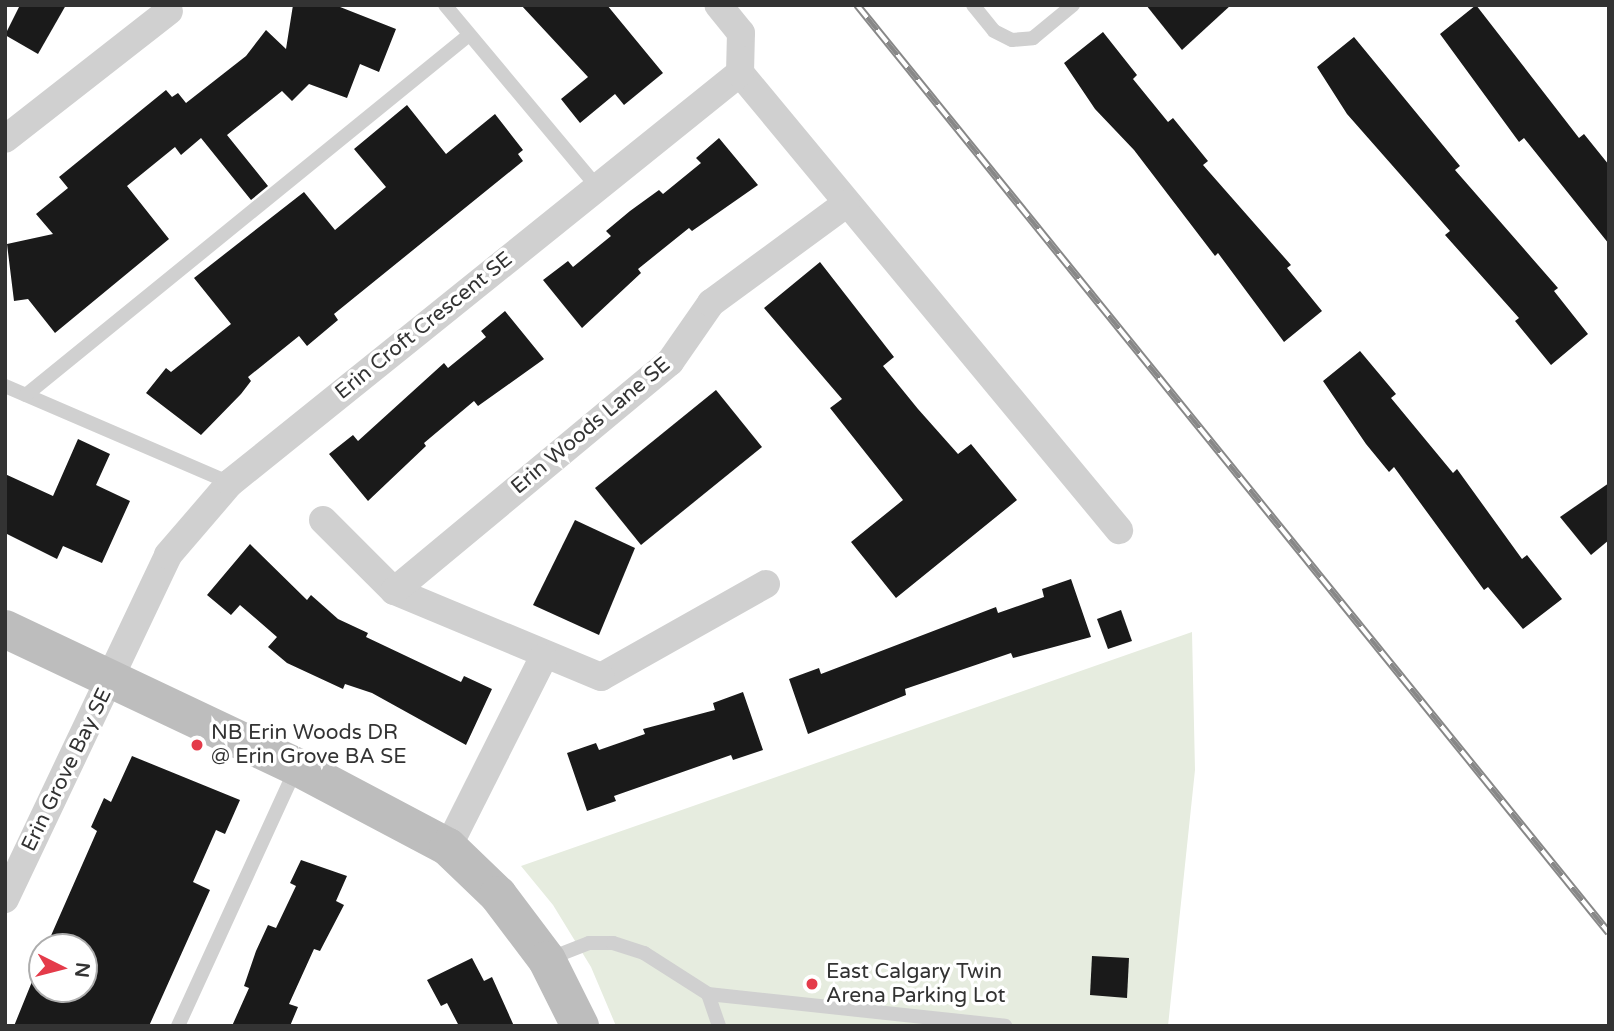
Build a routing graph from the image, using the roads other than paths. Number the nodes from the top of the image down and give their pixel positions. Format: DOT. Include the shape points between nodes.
graph roads {
  1 [pos="444,5"];
  2 [pos="718,5"];
  3 [pos="973,5"];
  4 [pos="1073,5"];
  5 [pos="169,11"];
  6 [pos="469,35"];
  7 [pos="740,73"];
  8 [pos="5,139"];
  9 [pos="597,187"];
  10 [pos="846,204"];
  11 [pos="5,386"];
  12 [pos="26,395"];
  13 [pos="230,483"];
  14 [pos="323,520"];
  15 [pos="1119,530"];
  16 [pos="766,584"];
  17 [pos="394,591"];
  18 [pos="5,629"];
  19 [pos="543,657"];
  20 [pos="112,678"];
  21 [pos="296,767"];
  22 [pos="448,847"];
  23 [pos="9,882"];
  24 [pos="547,960"];
  25 [pos="708,995"];
  26 [pos="178,1026"];
  27 [pos="580,1026"];
  28 [pos="719,1026"];
  29 [pos="1005,1026"];
  1 -- 6 [label="lane"];
  2 -- 7 [label="street" via="741,33"];
  3 -- 4 [label="lane" via="994,31 1012,40 1033,38"];
  5 -- 8 [label="street"];
  6 -- 9 [label="lane"];
  6 -- 12 [label="lane"];
  7 -- 9 [label="street, Erin Croft Crescent SE"];
  7 -- 10 [label="street"];
  9 -- 13 [label="street, Erin Croft Crescent SE"];
  10 -- 15 [label="street"];
  10 -- 17 [label="street, Erin Woods Lane SE" via="711,303 670,362"];
  11 -- 12 [label="lane"];
  12 -- 13 [label="lane"];
  13 -- 20 [label="street, Erin Croft Crescent SE" via="168,555"];
  14 -- 17 [label="street"];
  16 -- 19 [label="street" via="601,677"];
  17 -- 19 [label="street"];
  18 -- 20 [label="street"];
  19 -- 22 [label="street"];
  20 -- 21 [label="street"];
  20 -- 23 [label="street, Erin Grove Bay SE"];
  21 -- 22 [label="street"];
  21 -- 26 [label="lane"];
  22 -- 24 [label="street" via="498,895"];
  24 -- 25 [label="lane" via="589,943 613,943 644,953"];
  24 -- 27 [label="street"];
  25 -- 28 [label="lane"];
  25 -- 29 [label="lane"];
}
